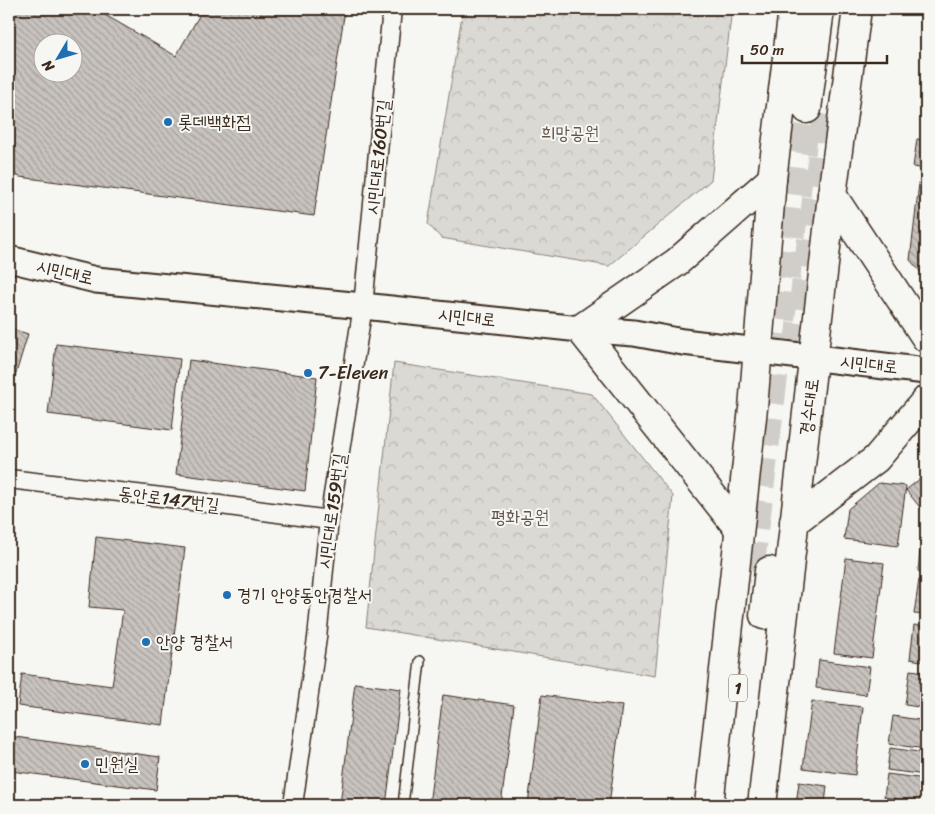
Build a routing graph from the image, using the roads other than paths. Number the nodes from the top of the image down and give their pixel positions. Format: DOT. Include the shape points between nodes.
graph roads {
  1 [pos="392,9"];
  2 [pos="793,9"];
  3 [pos="820,9"];
  4 [pos="841,9"];
  5 [pos="856,9"];
  6 [pos="772,179"];
  7 [pos="832,195"];
  8 [pos="9,259"];
  9 [pos="363,306"];
  10 [pos="580,329"];
  11 [pos="926,338"];
  12 [pos="758,351"];
  13 [pos="814,359"];
  14 [pos="926,370"];
  15 [pos="926,400"];
  16 [pos="9,479"];
  17 [pos="329,520"];
  18 [pos="794,522"];
  19 [pos="739,529"];
  20 [pos="420,661"];
  21 [pos="293,805"];
  22 [pos="403,805"];
  23 [pos="709,805"];
  24 [pos="725,805"];
  25 [pos="745,805"];
  26 [pos="762,805"];
  1 -- 9 [label="street, 시민대로160번길"];
  2 -- 6 [label="main road"];
  3 -- 4 [label="main road" via="817,111"];
  5 -- 7 [label="main road, 경수대로"];
  6 -- 10 [label="main road" via="677,262"];
  6 -- 12 [label="main road"];
  7 -- 11 [label="main road"];
  7 -- 13 [label="main road, 경수대로"];
  8 -- 9 [label="street, 시민대로" via="96,280"];
  9 -- 10 [label="street, 시민대로"];
  9 -- 17 [label="street, 시민대로159번길"];
  10 -- 12 [label="street, 시민대로" via="634,333"];
  10 -- 19 [label="main road"];
  12 -- 13 [label="street, 시민대로"];
  12 -- 19 [label="main road"];
  13 -- 14 [label="street, 시민대로"];
  13 -- 18 [label="main road, 경수대로"];
  15 -- 18 [label="main road" via="876,459"];
  16 -- 17 [label="street, 동안로147번길"];
  17 -- 21 [label="street, 시민대로159번길" via="317,638"];
  18 -- 26 [label="main road, 경수대로"];
  19 -- 23 [label="main road"];
  20 -- 22 [label="lane"];
  24 -- 25 [label="main road, 1" via="760,570"];
}
